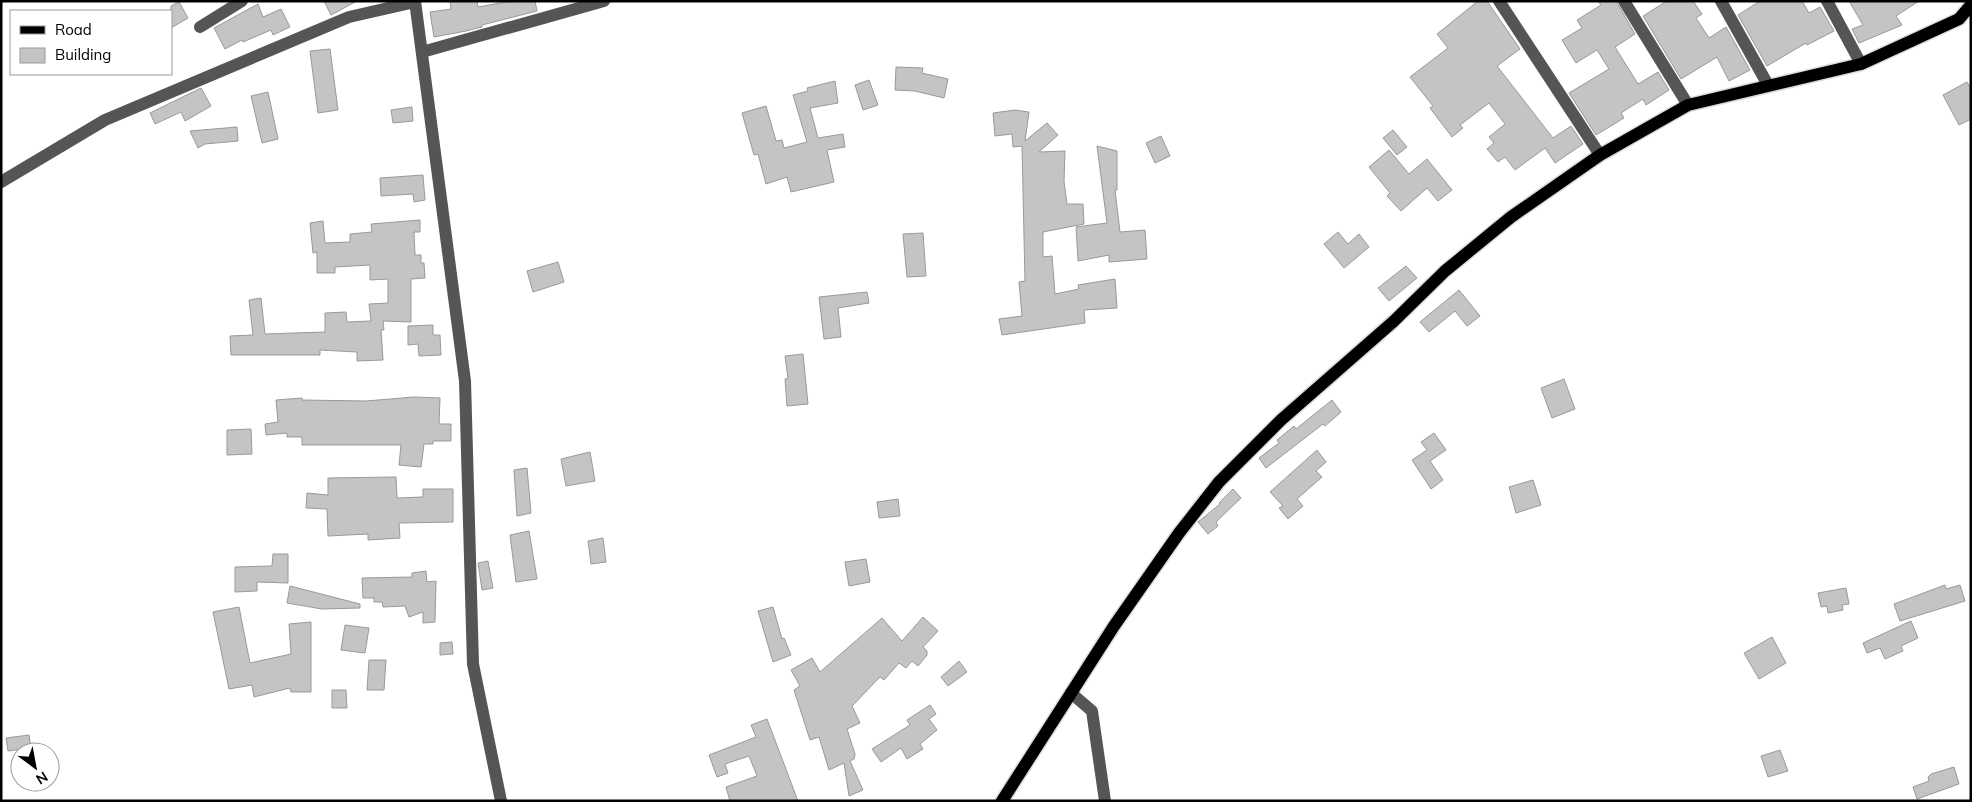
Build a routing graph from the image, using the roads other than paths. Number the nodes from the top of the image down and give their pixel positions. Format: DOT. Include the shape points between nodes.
graph roads {
  1 [pos="242,1"];
  2 [pos="415,1"];
  3 [pos="604,1"];
  4 [pos="1499,1"];
  5 [pos="1624,1"];
  6 [pos="1721,1"];
  7 [pos="1827,1"];
  8 [pos="1971,5"];
  9 [pos="200,27"];
  10 [pos="422,52"];
  11 [pos="1861,64"];
  12 [pos="1768,85"];
  13 [pos="1688,105"];
  14 [pos="1600,155"];
  15 [pos="1,182"];
  16 [pos="1070,693"];
  17 [pos="500,801"];
  18 [pos="1002,801"];
  19 [pos="1105,801"];
  1 -- 9 [label="street"];
  2 -- 10 [label="street"];
  2 -- 15 [label="street" via="349,17 105,120"];
  3 -- 10 [label="street"];
  4 -- 14 [label="street"];
  5 -- 13 [label="street"];
  6 -- 12 [label="street"];
  7 -- 11 [label="street"];
  8 -- 11 [label="main road" via="1959,18"];
  10 -- 17 [label="street" via="465,381 473,664"];
  11 -- 12 [label="main road"];
  12 -- 13 [label="main road"];
  13 -- 14 [label="main road"];
  14 -- 16 [label="main road" via="1511,217 1444,271 1394,321 1281,420 1219,482 1178,533"];
  16 -- 18 [label="main road"];
  16 -- 19 [label="street" via="1092,711"];
}
